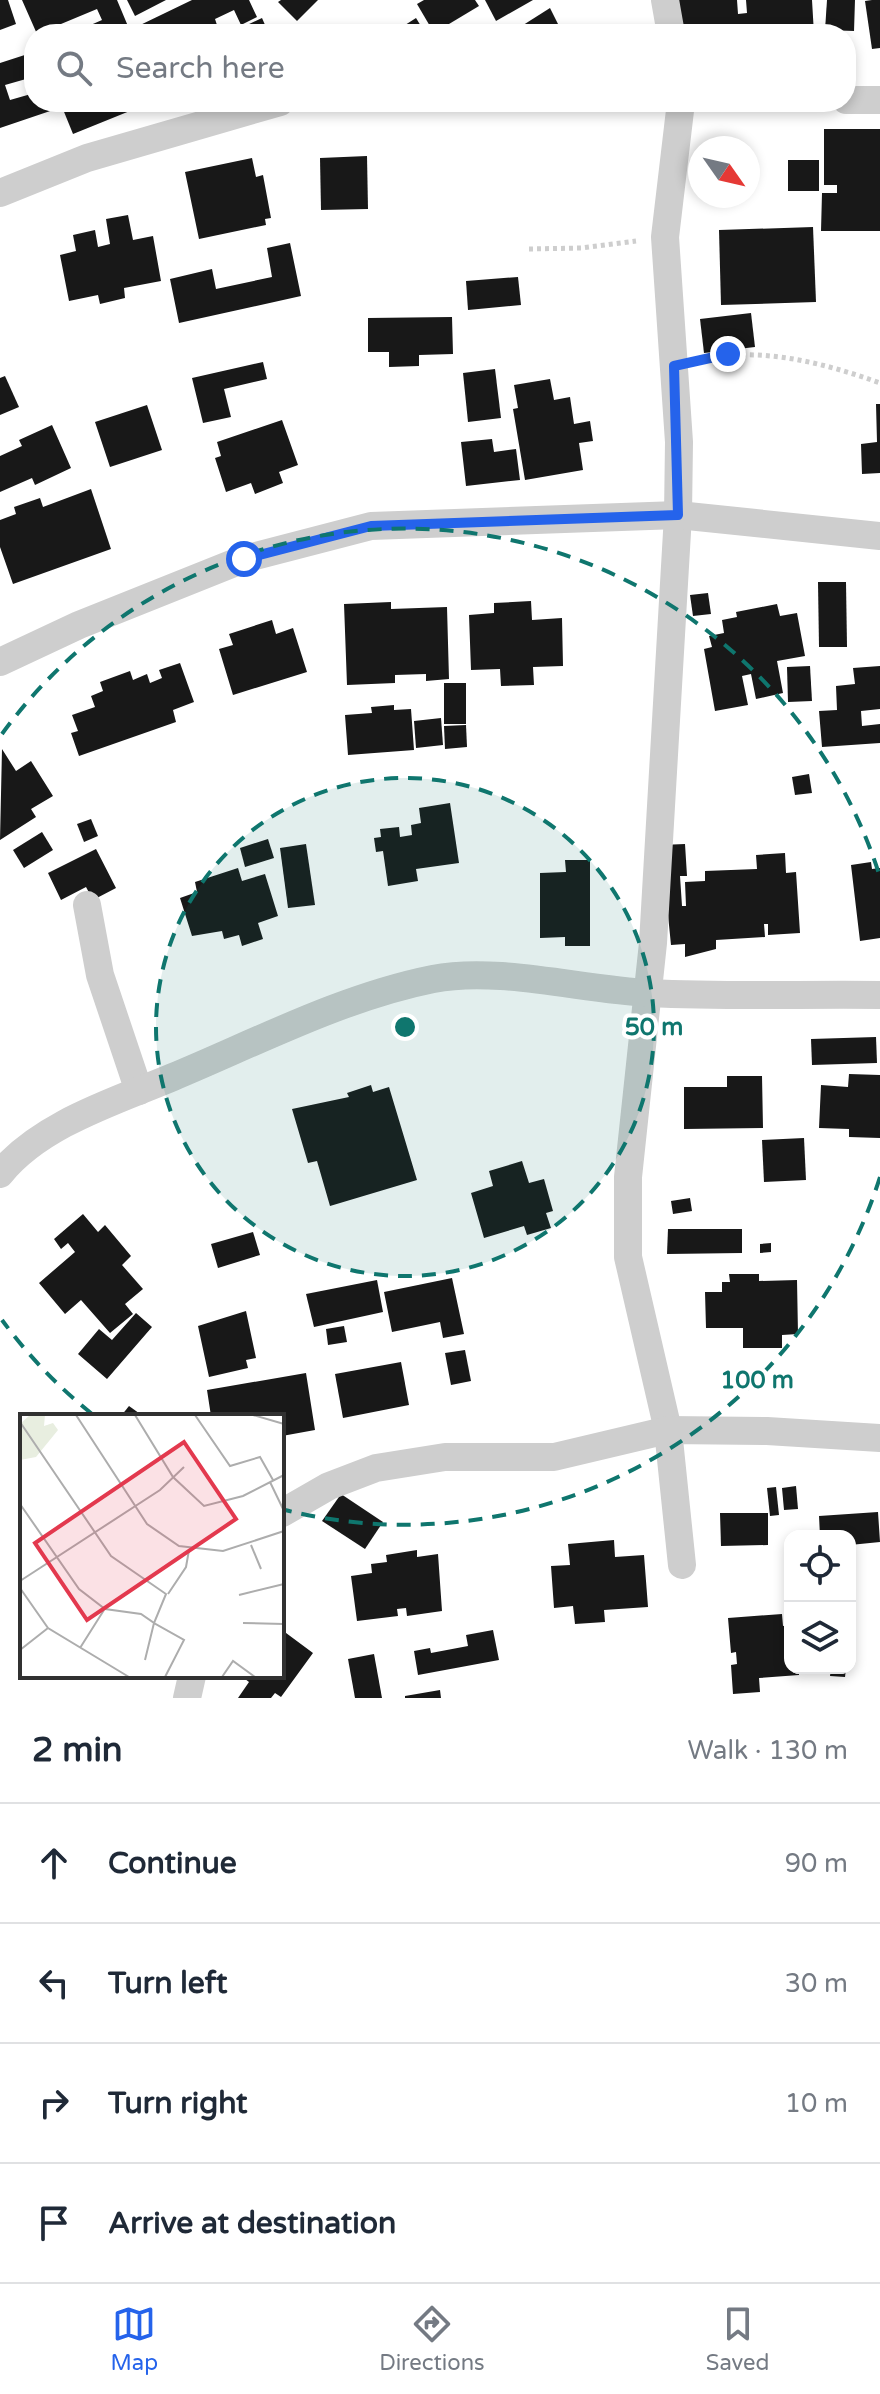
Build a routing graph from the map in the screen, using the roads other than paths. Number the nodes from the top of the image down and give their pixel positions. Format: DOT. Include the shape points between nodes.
graph roads {
  1 [pos="665,0"];
  2 [pos="669,24"];
  3 [pos="856,100"];
  4 [pos="880,100"];
  5 [pos="246,112"];
  6 [pos="680,112"];
  7 [pos="0,193"];
  8 [pos="678,515"];
  9 [pos="880,536"];
  10 [pos="0,662"];
  11 [pos="87,905"];
  12 [pos="648,993"];
  13 [pos="880,995"];
  14 [pos="139,1091"];
  15 [pos="3,1164"];
  16 [pos="668,1430"];
  17 [pos="880,1438"];
  18 [pos="284,1512"];
  19 [pos="682,1565"];
  20 [pos="192,1678"];
  21 [pos="187,1698"];
  1 -- 2 [label="street"];
  3 -- 4 [label="street"];
  5 -- 7 [label="street" via="87,158"];
  6 -- 8 [label="street" via="665,237"];
  8 -- 9 [label="street"];
  8 -- 10 [label="street" via="386,525 342,532 173,585"];
  8 -- 12 [label="street"];
  11 -- 14 [label="street" via="100,975"];
  12 -- 13 [label="street"];
  12 -- 14 [label="street" via="539,980 436,978 372,995"];
  12 -- 16 [label="street" via="628,1177 628,1257"];
  14 -- 15 [label="street" via="84,1115"];
  16 -- 17 [label="street"];
  16 -- 18 [label="street" via="554,1457 445,1457 376,1468"];
  16 -- 19 [label="street"];
  20 -- 21 [label="street"];
}
